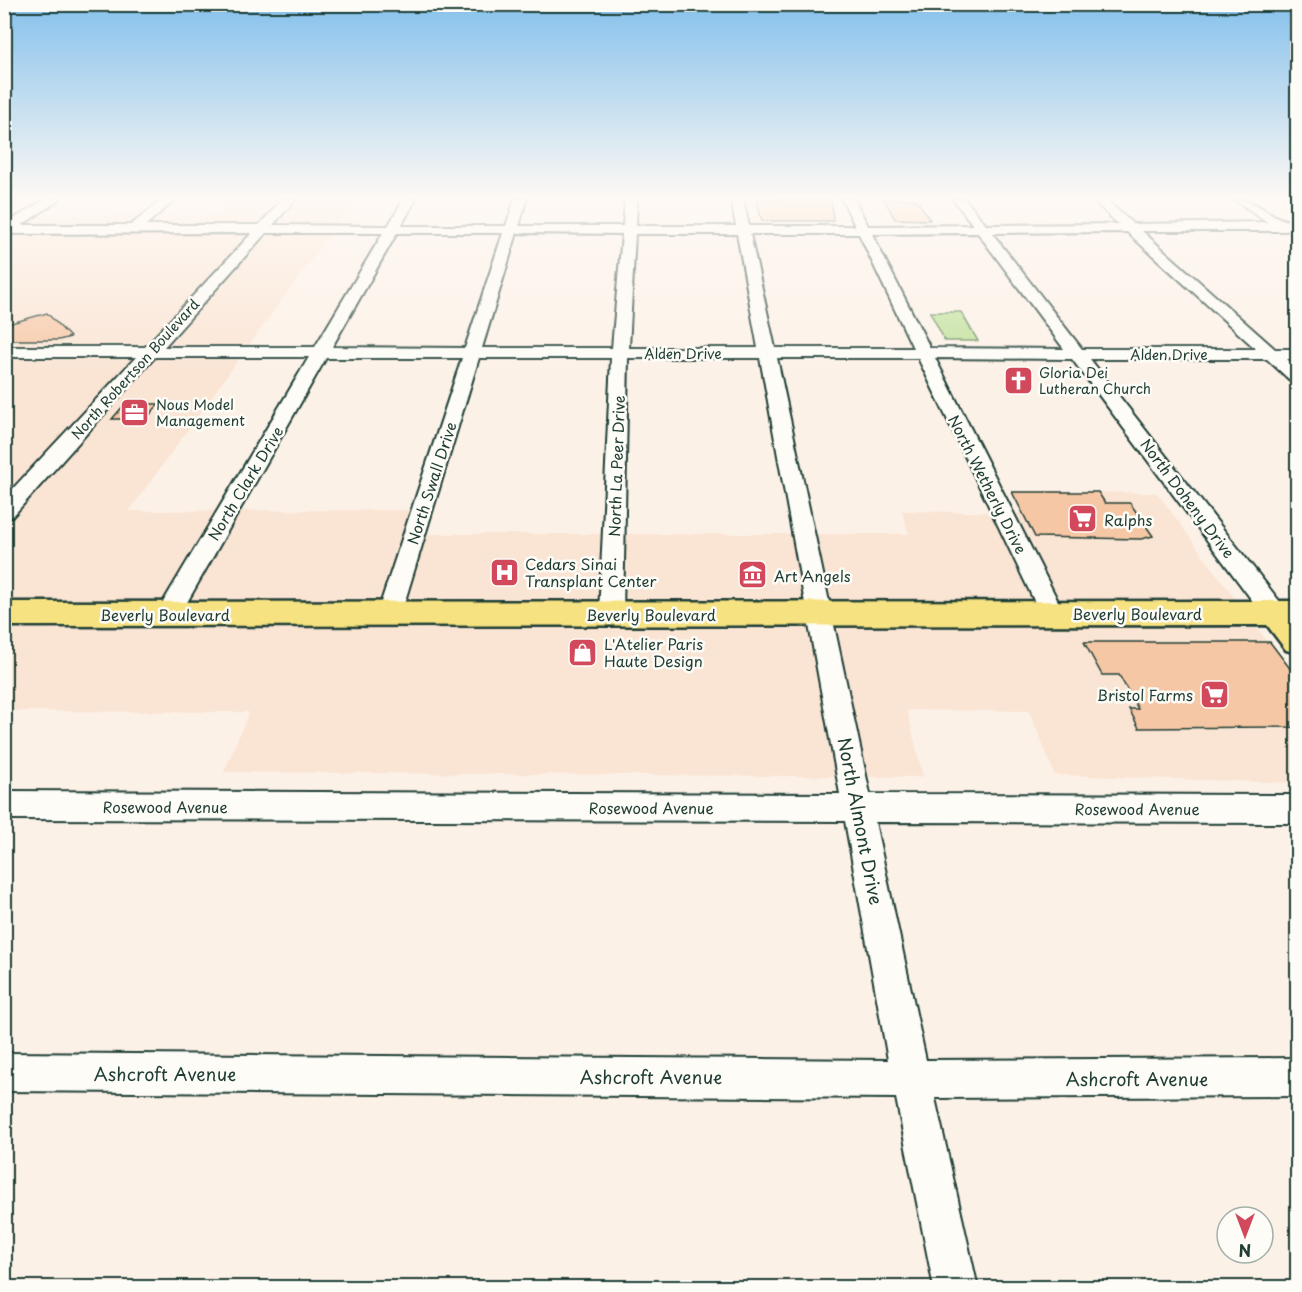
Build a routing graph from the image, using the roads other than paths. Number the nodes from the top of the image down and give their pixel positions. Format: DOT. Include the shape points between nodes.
graph roads {
  1 [pos="236,259"];
  2 [pos="376,259"];
  3 [pos="501,259"];
  4 [pos="629,259"];
  5 [pos="750,259"];
  6 [pos="878,259"];
  7 [pos="1005,259"];
  8 [pos="1166,259"];
  9 [pos="151,352"];
  10 [pos="322,352"];
  11 [pos="472,352"];
  12 [pos="4,353"];
  13 [pos="621,353"];
  14 [pos="768,354"];
  15 [pos="923,354"];
  16 [pos="1078,354"];
  17 [pos="1270,354"];
  18 [pos="1298,354"];
  19 [pos="1298,378"];
  20 [pos="4,512"];
  21 [pos="1052,613"];
  22 [pos="1286,613"];
  23 [pos="4,614"];
  24 [pos="168,614"];
  25 [pos="389,614"];
  26 [pos="611,614"];
  27 [pos="821,614"];
  28 [pos="1298,642"];
  29 [pos="4,805"];
  30 [pos="859,807"];
  31 [pos="1298,809"];
  32 [pos="4,1072"];
  33 [pos="1298,1077"];
  34 [pos="911,1078"];
  35 [pos="956,1287"];
  1 -- 9 [label="street, North Robertson Boulevard"];
  2 -- 10 [label="street, North Clark Drive"];
  3 -- 11 [label="street, North Swall Drive"];
  4 -- 13 [label="street, North La Peer Drive"];
  5 -- 14 [label="street, North Almont Drive"];
  6 -- 15 [label="street, North Wetherly Drive"];
  7 -- 16 [label="street, North Doheny Drive"];
  8 -- 17 [label="street"];
  9 -- 10 [label="street, Alden Drive"];
  9 -- 12 [label="street, Alden Drive"];
  9 -- 20 [label="street, North Robertson Boulevard"];
  10 -- 11 [label="street, Alden Drive"];
  10 -- 24 [label="street, North Clark Drive"];
  11 -- 13 [label="street, Alden Drive"];
  11 -- 25 [label="street, North Swall Drive"];
  13 -- 14 [label="street, Alden Drive"];
  13 -- 26 [label="street, North La Peer Drive"];
  14 -- 15 [label="street, Alden Drive"];
  14 -- 27 [label="street, North Almont Drive"];
  15 -- 16 [label="street, Alden Drive"];
  15 -- 21 [label="street, North Wetherly Drive"];
  16 -- 17 [label="street, Alden Drive"];
  16 -- 22 [label="street, North Doheny Drive"];
  17 -- 18 [label="street, Alden Drive"];
  17 -- 19 [label="street"];
  21 -- 22 [label="main road, Beverly Boulevard"];
  21 -- 27 [label="main road, Beverly Boulevard"];
  22 -- 28 [label="main road, North Doheny Drive"];
  23 -- 24 [label="main road, Beverly Boulevard"];
  24 -- 25 [label="main road, Beverly Boulevard"];
  25 -- 26 [label="main road, Beverly Boulevard"];
  26 -- 27 [label="main road, Beverly Boulevard"];
  27 -- 30 [label="street, North Almont Drive"];
  29 -- 30 [label="street, Rosewood Avenue"];
  30 -- 31 [label="street, Rosewood Avenue"];
  30 -- 34 [label="street, North Almont Drive"];
  32 -- 34 [label="street, Ashcroft Avenue"];
  33 -- 34 [label="street, Ashcroft Avenue"];
  34 -- 35 [label="street, North Almont Drive"];
}
